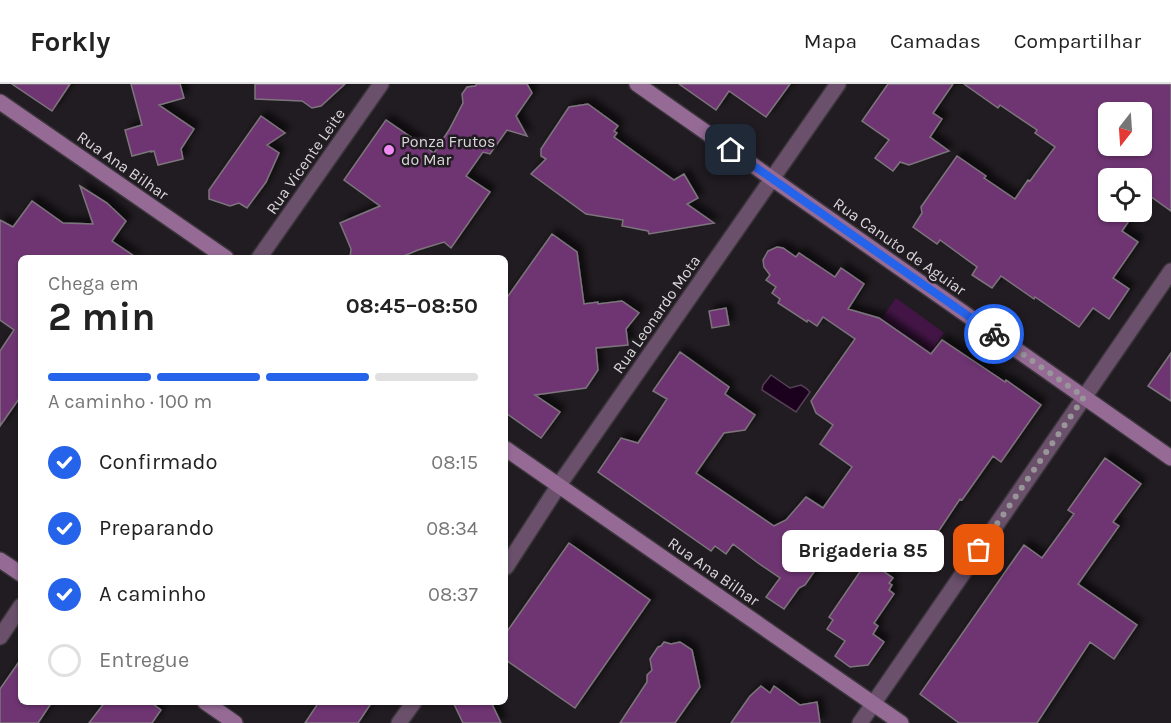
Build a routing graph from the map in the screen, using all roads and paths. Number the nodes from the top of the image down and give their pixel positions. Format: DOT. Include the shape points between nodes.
graph roads {
  1 [pos="381,84"];
  2 [pos="637,84"];
  3 [pos="838,84"];
  4 [pos="0,102"];
  5 [pos="773,178"];
  6 [pos="222,255"];
  7 [pos="261,255"];
  8 [pos="1171,271"];
  9 [pos="1084,397"];
  10 [pos="508,450"];
  11 [pos="1171,458"];
  12 [pos="559,485"];
  13 [pos="0,560"];
  14 [pos="508,564"];
  15 [pos="18,572"];
  16 [pos="18,610"];
  17 [pos="0,637"];
  18 [pos="874,703"];
  19 [pos="208,705"];
  20 [pos="412,705"];
  21 [pos="235,723"];
  22 [pos="399,723"];
  23 [pos="860,723"];
  24 [pos="901,723"];
  1 -- 7 [label="street, Rua Vicente Leite"];
  2 -- 5 [label="street, Rua Canuto de Aguiar"];
  3 -- 5 [label="street, Rua Leonardo Mota"];
  4 -- 6 [label="street, Rua Ana Bilhar"];
  5 -- 9 [label="street, Rua Canuto de Aguiar"];
  5 -- 12 [label="street, Rua Leonardo Mota"];
  8 -- 9 [label="street"];
  9 -- 11 [label="street, Rua Canuto de Aguiar"];
  9 -- 18 [label="street"];
  10 -- 12 [label="street, Rua Ana Bilhar"];
  12 -- 14 [label="street, Rua Leonardo Mota"];
  12 -- 18 [label="street, Rua Ana Bilhar"];
  13 -- 15 [label="street"];
  16 -- 17 [label="street"];
  18 -- 23 [label="street"];
  18 -- 24 [label="street, Rua Ana Bilhar"];
  19 -- 21 [label="street"];
  20 -- 22 [label="street"];
}
